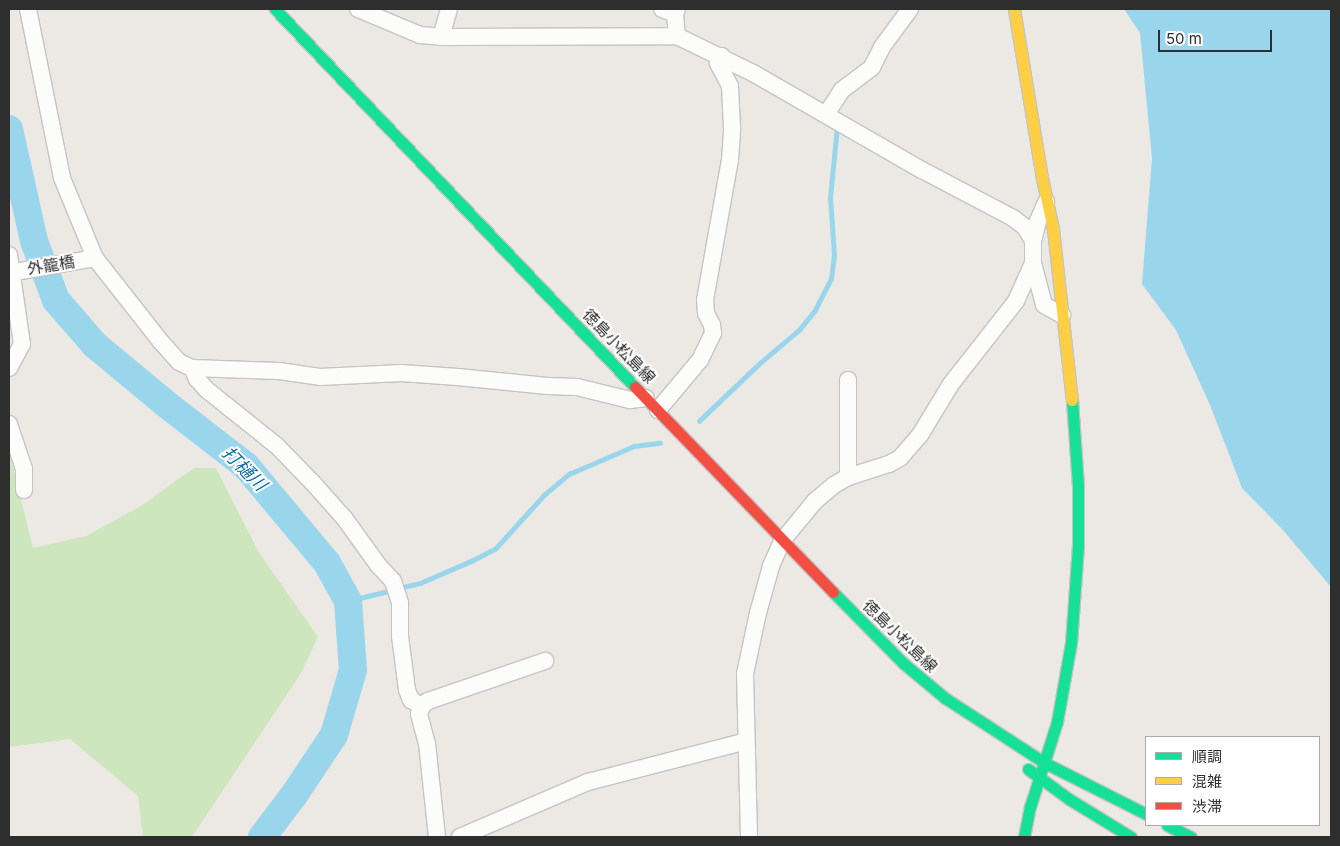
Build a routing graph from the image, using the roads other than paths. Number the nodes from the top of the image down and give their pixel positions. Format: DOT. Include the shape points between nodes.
graph roads {
  1 [pos="28,9"];
  2 [pos="275,9"];
  3 [pos="358,9"];
  4 [pos="449,9"];
  5 [pos="910,9"];
  6 [pos="1014,9"];
  7 [pos="671,11"];
  8 [pos="677,36"];
  9 [pos="441,38"];
  10 [pos="722,56"];
  11 [pos="826,113"];
  12 [pos="1046,202"];
  13 [pos="1033,241"];
  14 [pos="9,255"];
  15 [pos="90,259"];
  16 [pos="1033,263"];
  17 [pos="13,272"];
  18 [pos="1062,315"];
  19 [pos="9,368"];
  20 [pos="192,368"];
  21 [pos="848,380"];
  22 [pos="646,398"];
  23 [pos="658,410"];
  24 [pos="9,424"];
  25 [pos="848,477"];
  26 [pos="24,490"];
  27 [pos="782,541"];
  28 [pos="544,661"];
  29 [pos="945,698"];
  30 [pos="422,706"];
  31 [pos="746,741"];
  32 [pos="1004,751"];
  33 [pos="1018,762"];
  34 [pos="1045,763"];
  35 [pos="1040,778"];
  36 [pos="1145,813"];
  37 [pos="1169,826"];
  38 [pos="436,837"];
  39 [pos="460,837"];
  40 [pos="749,837"];
  41 [pos="1024,837"];
  42 [pos="1131,837"];
  43 [pos="1191,837"];
  1 -- 15 [label="street" via="62,178"];
  2 -- 22 [label="main road, 徳島小松島線"];
  3 -- 9 [label="street" via="420,35"];
  4 -- 9 [label="street"];
  5 -- 11 [label="street" via="882,47 872,67 842,90"];
  6 -- 12 [label="main road"];
  7 -- 8 [label="street"];
  8 -- 9 [label="street"];
  8 -- 10 [label="street"];
  10 -- 11 [label="street"];
  10 -- 23 [label="street" via="718,63 730,86 732,128 730,160 705,300 713,333 700,360"];
  11 -- 13 [label="street" via="922,170 1013,218 1025,227"];
  12 -- 13 [label="street"];
  12 -- 18 [label="main road" via="1053,229"];
  13 -- 16 [label="street"];
  14 -- 17 [label="street"];
  15 -- 17 [label="street, 外籠橋"];
  15 -- 20 [label="street" via="179,362"];
  16 -- 18 [label="street" via="1044,305"];
  16 -- 25 [label="street" via="1016,301 951,384 920,435 900,458"];
  17 -- 19 [label="street" via="22,344"];
  18 -- 34 [label="main road" via="1078,486 1078,544 1072,643 1064,691"];
  20 -- 22 [label="street" via="320,376 402,373 458,376 577,387 630,400"];
  20 -- 30 [label="street" via="207,390 276,445 313,483 393,582 400,603 400,636 407,690 411,700"];
  21 -- 25 [label="street"];
  22 -- 23 [label="main road, 徳島小松島線"];
  23 -- 27 [label="main road, 徳島小松島線"];
  24 -- 26 [label="street" via="24,469"];
  25 -- 27 [label="street" via="815,501"];
  27 -- 29 [label="main road, 徳島小松島線" via="903,663"];
  27 -- 31 [label="street" via="771,566 748,655 745,674"];
  28 -- 30 [label="street" via="428,701"];
  29 -- 32 [label="main road, 徳島小松島線"];
  29 -- 34 [label="main road, 徳島小松島線"];
  30 -- 38 [label="street" via="419,714 427,744"];
  31 -- 39 [label="street" via="588,782"];
  31 -- 40 [label="street"];
  33 -- 35 [label="main road"];
  34 -- 35 [label="main road"];
  34 -- 36 [label="main road, 徳島小松島線"];
  35 -- 41 [label="main road"];
  35 -- 42 [label="main road"];
  37 -- 43 [label="main road"];
}
